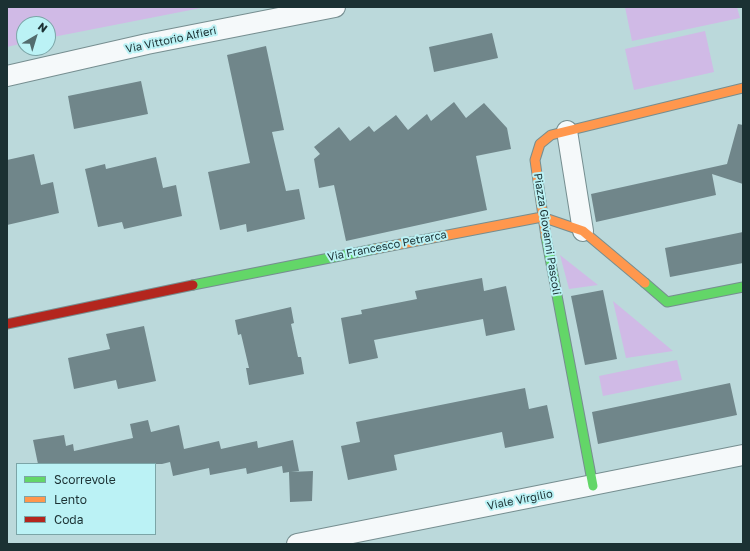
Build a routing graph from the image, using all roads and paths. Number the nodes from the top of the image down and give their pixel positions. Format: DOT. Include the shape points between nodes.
graph roads {
  1 [pos="335,7"];
  2 [pos="304,10"];
  3 [pos="7,76"];
  4 [pos="743,88"];
  5 [pos="567,131"];
  6 [pos="542,217"];
  7 [pos="584,231"];
  8 [pos="743,287"];
  9 [pos="7,324"];
  10 [pos="743,455"];
  11 [pos="593,486"];
  12 [pos="297,544"];
  1 -- 2 [label="street, Via Vittorio Alfieri"];
  2 -- 3 [label="street, Via Vittorio Alfieri"];
  4 -- 5 [label="street, Piazza Giovanni Pascoli"];
  5 -- 6 [label="street, Piazza Giovanni Pascoli" via="551,136 540,144 535,160"];
  5 -- 7 [label="street"];
  6 -- 7 [label="street, Via Francesco Petrarca"];
  6 -- 9 [label="street, Via Francesco Petrarca" via="243,274"];
  6 -- 11 [label="street, Piazza Giovanni Pascoli"];
  7 -- 8 [label="street, Via Francesco Petrarca" via="667,302"];
  10 -- 11 [label="street, Viale Virgilio"];
  11 -- 12 [label="street, Viale Virgilio"];
}
